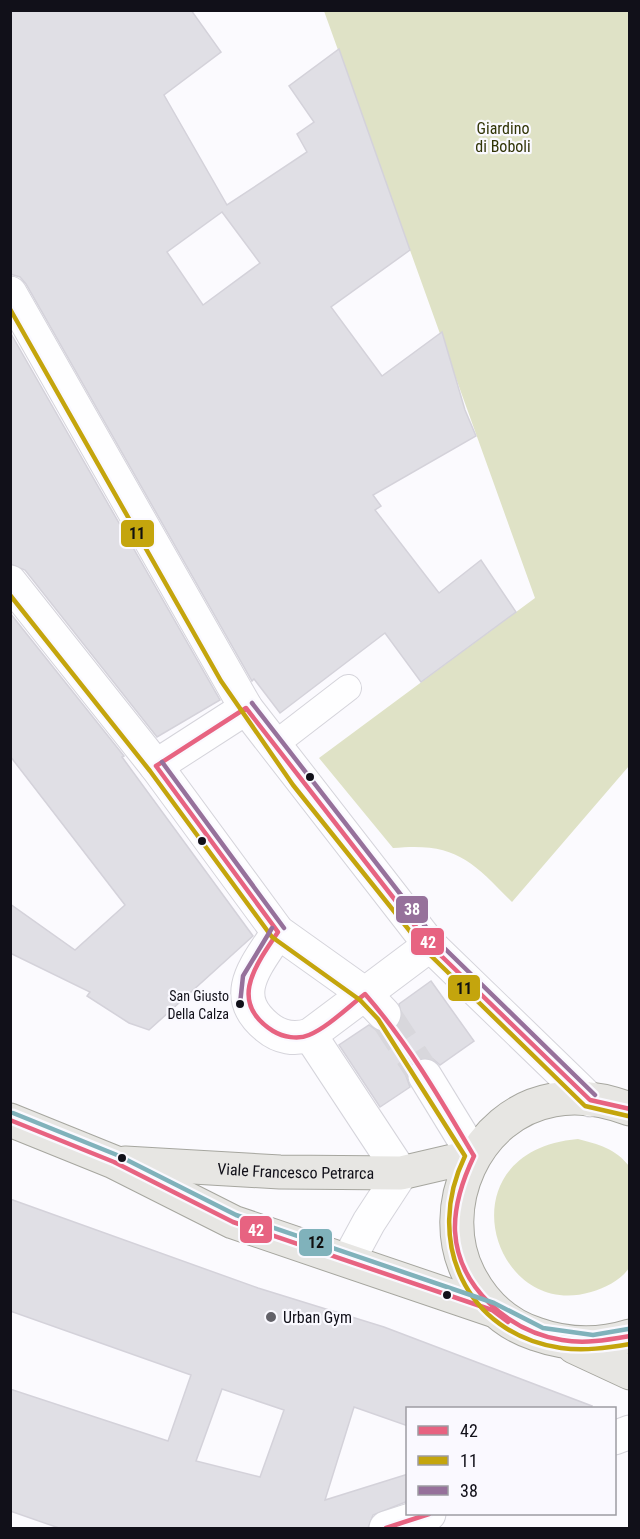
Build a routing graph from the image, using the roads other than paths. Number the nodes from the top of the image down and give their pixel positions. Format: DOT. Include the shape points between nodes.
graph roads {
  1 [pos="10,293"];
  2 [pos="10,582"];
  3 [pos="348,688"];
  4 [pos="246,708"];
  5 [pos="274,746"];
  6 [pos="156,766"];
  7 [pos="278,932"];
  8 [pos="430,945"];
  9 [pos="375,1004"];
  10 [pos="310,1035"];
  11 [pos="425,1076"];
  12 [pos="615,1103"];
  13 [pos="10,1120"];
  14 [pos="474,1156"];
  15 [pos="114,1162"];
  16 [pos="401,1173"];
  17 [pos="349,1259"];
  18 [pos="492,1310"];
  19 [pos="630,1336"];
  20 [pos="564,1343"];
  21 [pos="630,1372"];
  22 [pos="630,1432"];
  23 [pos="616,1438"];
  24 [pos="426,1515"];
  25 [pos="386,1528"];
  1 -- 4 [label="street"];
  2 -- 6 [label="street"];
  3 -- 5 [label="lane"];
  4 -- 5 [label="street"];
  4 -- 6 [label="street"];
  5 -- 8 [label="street"];
  6 -- 7 [label="street"];
  7 -- 9 [label="street"];
  7 -- 10 [label="street" via="250,979 247,1005 256,1018 278,1034 295,1038"];
  8 -- 9 [label="street"];
  8 -- 12 [label="street"];
  9 -- 10 [label="street"];
  10 -- 16 [label="street"];
  11 -- 14 [label="street"];
  12 -- 14 [label="main road" via="551,1100 524,1111"];
  13 -- 15 [label="main road, Viale Francesco Petrarca"];
  14 -- 16 [label="main road, Viale Francesco Petrarca"];
  14 -- 18 [label="main road" via="458,1195 457,1239 461,1260"];
  15 -- 16 [label="main road, Viale Francesco Petrarca"];
  15 -- 17 [label="main road, Viale Francesco Petrarca" via="233,1222"];
  16 -- 17 [label="street"];
  17 -- 18 [label="main road, Viale Francesco Petrarca"];
  18 -- 20 [label="main road" via="526,1331"];
  19 -- 20 [label="main road" via="607,1342"];
  20 -- 21 [label="main road"];
  22 -- 23 [label="street"];
  24 -- 25 [label="street"];
}
